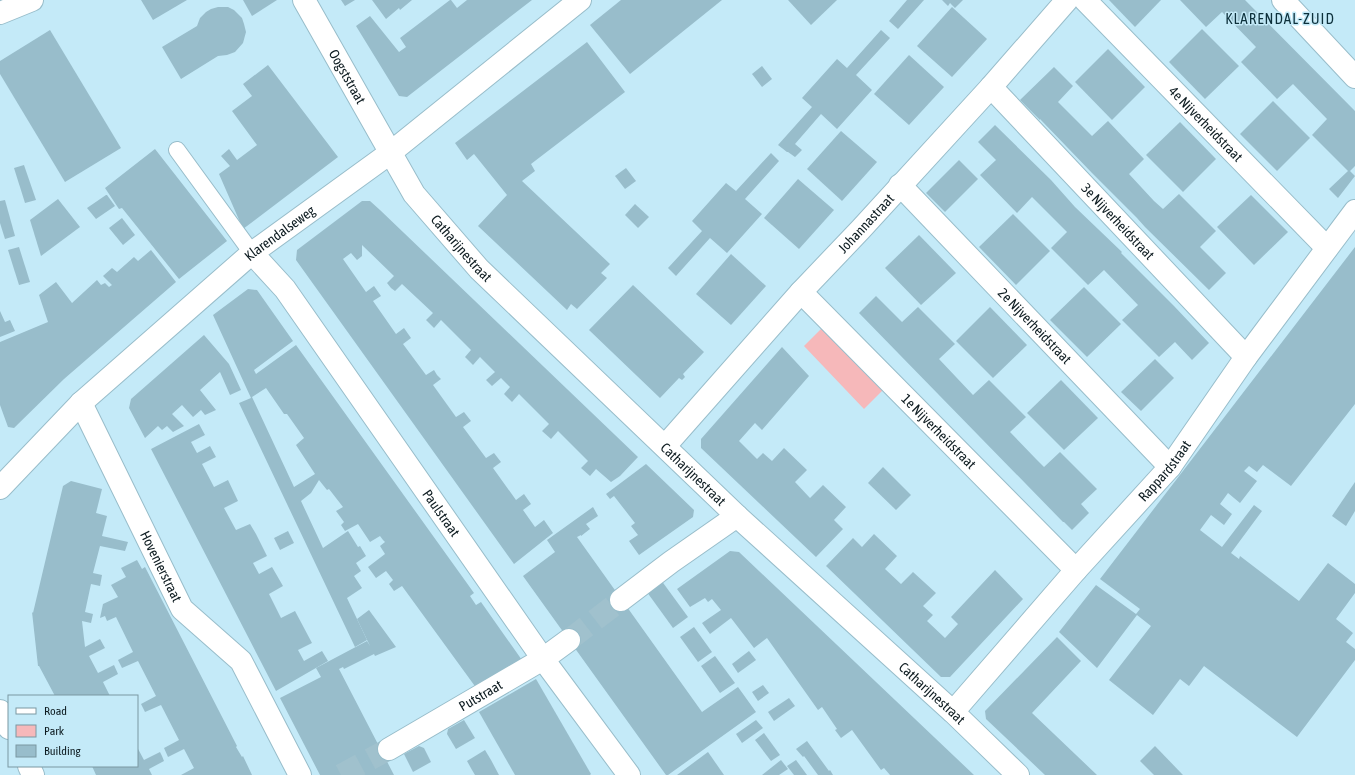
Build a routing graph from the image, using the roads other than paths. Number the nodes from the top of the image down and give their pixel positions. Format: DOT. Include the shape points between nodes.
graph roads {
  1 [pos="32,0"];
  2 [pos="304,0"];
  3 [pos="580,0"];
  4 [pos="1066,0"];
  5 [pos="1086,0"];
  6 [pos="1283,0"];
  7 [pos="0,13"];
  8 [pos="1355,77"];
  9 [pos="991,87"];
  10 [pos="177,150"];
  11 [pos="390,153"];
  12 [pos="900,185"];
  13 [pos="1355,211"];
  14 [pos="1327,248"];
  15 [pos="252,253"];
  16 [pos="801,292"];
  17 [pos="1246,357"];
  18 [pos="81,403"];
  19 [pos="665,446"];
  20 [pos="1170,467"];
  21 [pos="0,487"];
  22 [pos="737,516"];
  23 [pos="1076,570"];
  24 [pos="621,600"];
  25 [pos="569,640"];
  26 [pos="544,659"];
  27 [pos="0,711"];
  28 [pos="953,712"];
  29 [pos="8,726"];
  30 [pos="389,749"];
  31 [pos="300,775"];
  32 [pos="629,775"];
  33 [pos="1018,775"];
  1 -- 7 [label="street"];
  2 -- 11 [label="street, Oogststraat"];
  3 -- 11 [label="street, Klarendalseweg"];
  4 -- 9 [label="street, Johannastraat"];
  5 -- 14 [label="street, 4e Nijverheidstraat"];
  6 -- 8 [label="street"];
  9 -- 12 [label="street, Johannastraat"];
  9 -- 17 [label="street, 3e Nijverheidstraat"];
  10 -- 15 [label="lane"];
  11 -- 15 [label="street, Klarendalseweg"];
  11 -- 19 [label="street, Catharijnestraat" via="414,194 479,269"];
  12 -- 16 [label="street, Johannastraat"];
  12 -- 20 [label="street, 2e Nijverheidstraat"];
  13 -- 14 [label="street, Rappardstraat"];
  14 -- 17 [label="street, Rappardstraat"];
  15 -- 18 [label="street, Klarendalseweg"];
  15 -- 26 [label="street, Paulstraat" via="285,289"];
  16 -- 19 [label="street, Johannastraat"];
  16 -- 23 [label="street, 1e Nijverheidstraat"];
  17 -- 20 [label="street, Rappardstraat"];
  18 -- 21 [label="street, Klarendalseweg"];
  18 -- 31 [label="street, Hovenierstraat" via="182,609 241,661"];
  19 -- 22 [label="street, Catharijnestraat"];
  20 -- 23 [label="street, Rappardstraat"];
  22 -- 24 [label="street"];
  22 -- 28 [label="street, Catharijnestraat"];
  23 -- 28 [label="street, Rappardstraat"];
  25 -- 26 [label="street, Putstraat"];
  26 -- 30 [label="street, Putstraat"];
  26 -- 32 [label="street, Paulstraat"];
  27 -- 29 [label="street"];
  28 -- 33 [label="street, Catharijnestraat"];
}
